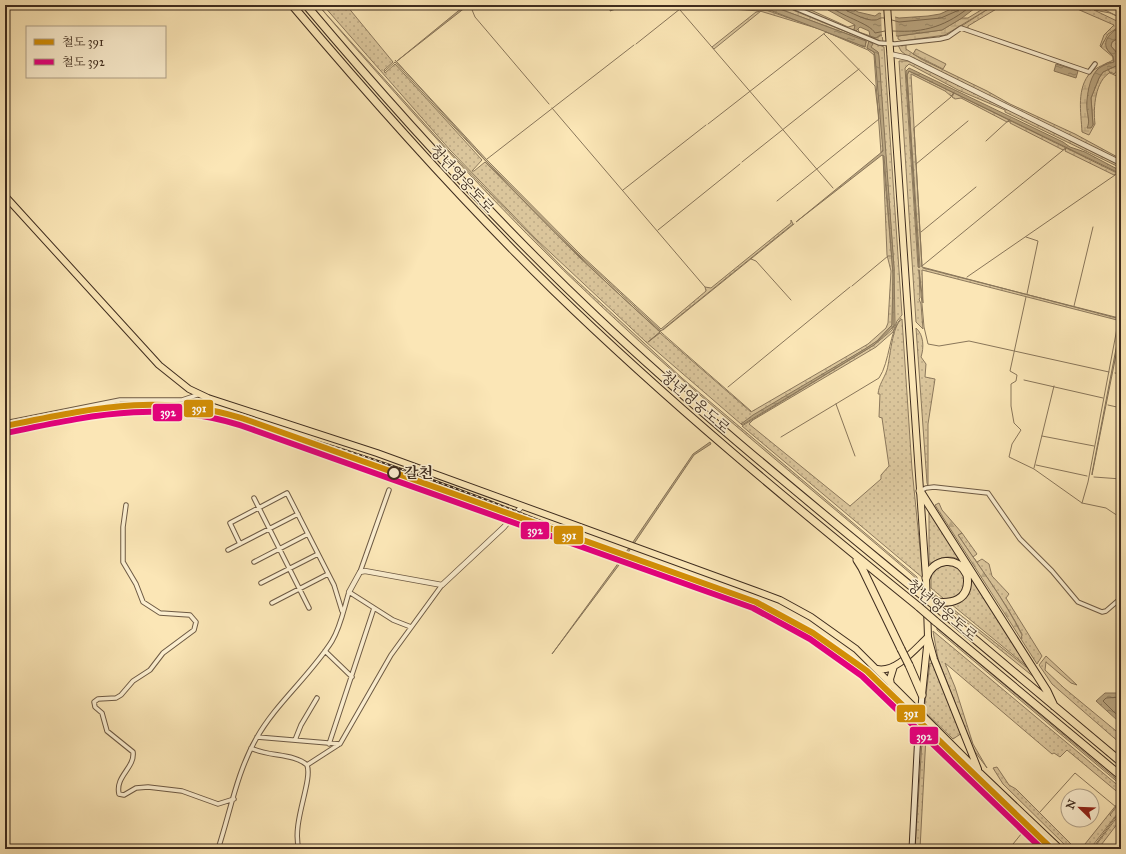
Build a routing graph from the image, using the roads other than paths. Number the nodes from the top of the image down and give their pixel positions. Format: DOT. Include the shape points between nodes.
graph roads {
  1 [pos="292,5"];
  2 [pos="306,5"];
  3 [pos="788,5"];
  4 [pos="887,5"];
  5 [pos="890,43"];
  6 [pos="890,54"];
  7 [pos="1095,64"];
  8 [pos="1121,163"];
  9 [pos="5,196"];
  10 [pos="200,394"];
  11 [pos="5,423"];
  12 [pos="389,490"];
  13 [pos="920,491"];
  14 [pos="254,498"];
  15 [pos="126,505"];
  16 [pos="522,506"];
  17 [pos="259,508"];
  18 [pos="298,514"];
  19 [pos="269,528"];
  20 [pos="308,534"];
  21 [pos="240,544"];
  22 [pos="279,549"];
  23 [pos="228,550"];
  24 [pos="849,550"];
  25 [pos="318,554"];
  26 [pos="254,562"];
  27 [pos="289,569"];
  28 [pos="360,572"];
  29 [pos="328,574"];
  30 [pos="926,578"];
  31 [pos="261,583"];
  32 [pos="442,585"];
  33 [pos="300,589"];
  34 [pos="349,592"];
  35 [pos="1121,598"];
  36 [pos="932,602"];
  37 [pos="272,603"];
  38 [pos="309,608"];
  39 [pos="374,608"];
  40 [pos="342,612"];
  41 [pos="411,626"];
  42 [pos="928,637"];
  43 [pos="325,651"];
  44 [pos="894,666"];
  45 [pos="877,669"];
  46 [pos="352,677"];
  47 [pos="891,685"];
  48 [pos="922,695"];
  49 [pos="317,698"];
  50 [pos="1054,706"];
  51 [pos="257,737"];
  52 [pos="295,740"];
  53 [pos="329,744"];
  54 [pos="338,745"];
  55 [pos="252,748"];
  56 [pos="1121,762"];
  57 [pos="307,765"];
  58 [pos="980,773"];
  59 [pos="1121,776"];
  60 [pos="234,798"];
  61 [pos="218,849"];
  62 [pos="299,849"];
  63 [pos="912,849"];
  64 [pos="1060,849"];
  1 -- 24 [label="highway, 청년영웅도로" via="413,145 553,290 673,400"];
  2 -- 36 [label="highway, 청년영웅도로, bridge" via="421,138 494,216 571,292 702,411"];
  3 -- 5 [label="street" via="879,43"];
  4 -- 5 [label="main road"];
  5 -- 6 [label="main road"];
  5 -- 7 [label="street" via="944,38 961,28 1089,72"];
  6 -- 8 [label="street" via="908,58"];
  6 -- 13 [label="main road"];
  9 -- 10 [label="main road" via="158,365"];
  10 -- 11 [label="street" via="182,400 120,400"];
  10 -- 16 [label="main road"];
  12 -- 28 [label="street"];
  13 -- 30 [label="main road"];
  13 -- 35 [label="street" via="934,487 988,493 1020,539 1052,570 1078,602 1102,612"];
  13 -- 50 [label="highway"];
  14 -- 17 [label="street"];
  15 -- 60 [label="street" via="123,562 143,602 160,613 190,615 196,622 194,630 163,653 150,670 133,681 121,695 94,702 102,714 107,731 133,752 132,760 120,780 119,794 124,795 140,787 148,787 182,791 218,804"];
  16 -- 32 [label="street" via="504,527"];
  16 -- 45 [label="main road" via="794,607 842,638"];
  17 -- 18 [label="street" via="287,493"];
  17 -- 19 [label="street"];
  17 -- 21 [label="street" via="230,523"];
  18 -- 19 [label="street"];
  18 -- 20 [label="street"];
  19 -- 21 [label="street"];
  19 -- 22 [label="street"];
  20 -- 22 [label="street"];
  20 -- 25 [label="street"];
  21 -- 23 [label="street"];
  22 -- 26 [label="street"];
  22 -- 27 [label="street"];
  24 -- 48 [label="highway, bridge" via="862,568"];
  24 -- 59 [label="highway, 청년영웅도로, bridge"];
  25 -- 27 [label="street"];
  25 -- 29 [label="street"];
  27 -- 31 [label="street"];
  27 -- 33 [label="street"];
  28 -- 32 [label="street"];
  28 -- 34 [label="street"];
  29 -- 33 [label="street"];
  29 -- 40 [label="street"];
  30 -- 36 [label="highway" via="931,568 945,561 958,564 967,575 967,587 957,600 946,603"];
  30 -- 42 [label="main road"];
  32 -- 41 [label="street"];
  33 -- 37 [label="street"];
  33 -- 38 [label="street"];
  34 -- 39 [label="street"];
  34 -- 40 [label="street"];
  36 -- 50 [label="highway, 청년영웅도로"];
  39 -- 41 [label="street" via="393,620"];
  39 -- 46 [label="street"];
  40 -- 43 [label="street" via="336,632"];
  41 -- 54 [label="street"];
  42 -- 44 [label="main road"];
  42 -- 48 [label="main road"];
  42 -- 58 [label="main road" via="934,659"];
  43 -- 46 [label="street"];
  43 -- 51 [label="street"];
  44 -- 45 [label="main road"];
  44 -- 47 [label="main road"];
  45 -- 47 [label="main road"];
  46 -- 53 [label="street"];
  47 -- 58 [label="main road"];
  48 -- 63 [label="main road, bridge"];
  49 -- 52 [label="street"];
  50 -- 56 [label="highway, 청년영웅도로"];
  51 -- 52 [label="street"];
  51 -- 55 [label="street"];
  52 -- 53 [label="street"];
  53 -- 54 [label="street"];
  54 -- 57 [label="street"];
  55 -- 57 [label="street" via="300,760"];
  55 -- 60 [label="street"];
  57 -- 62 [label="street" via="309,773 299,817"];
  58 -- 64 [label="main road"];
  60 -- 61 [label="street"];
}
